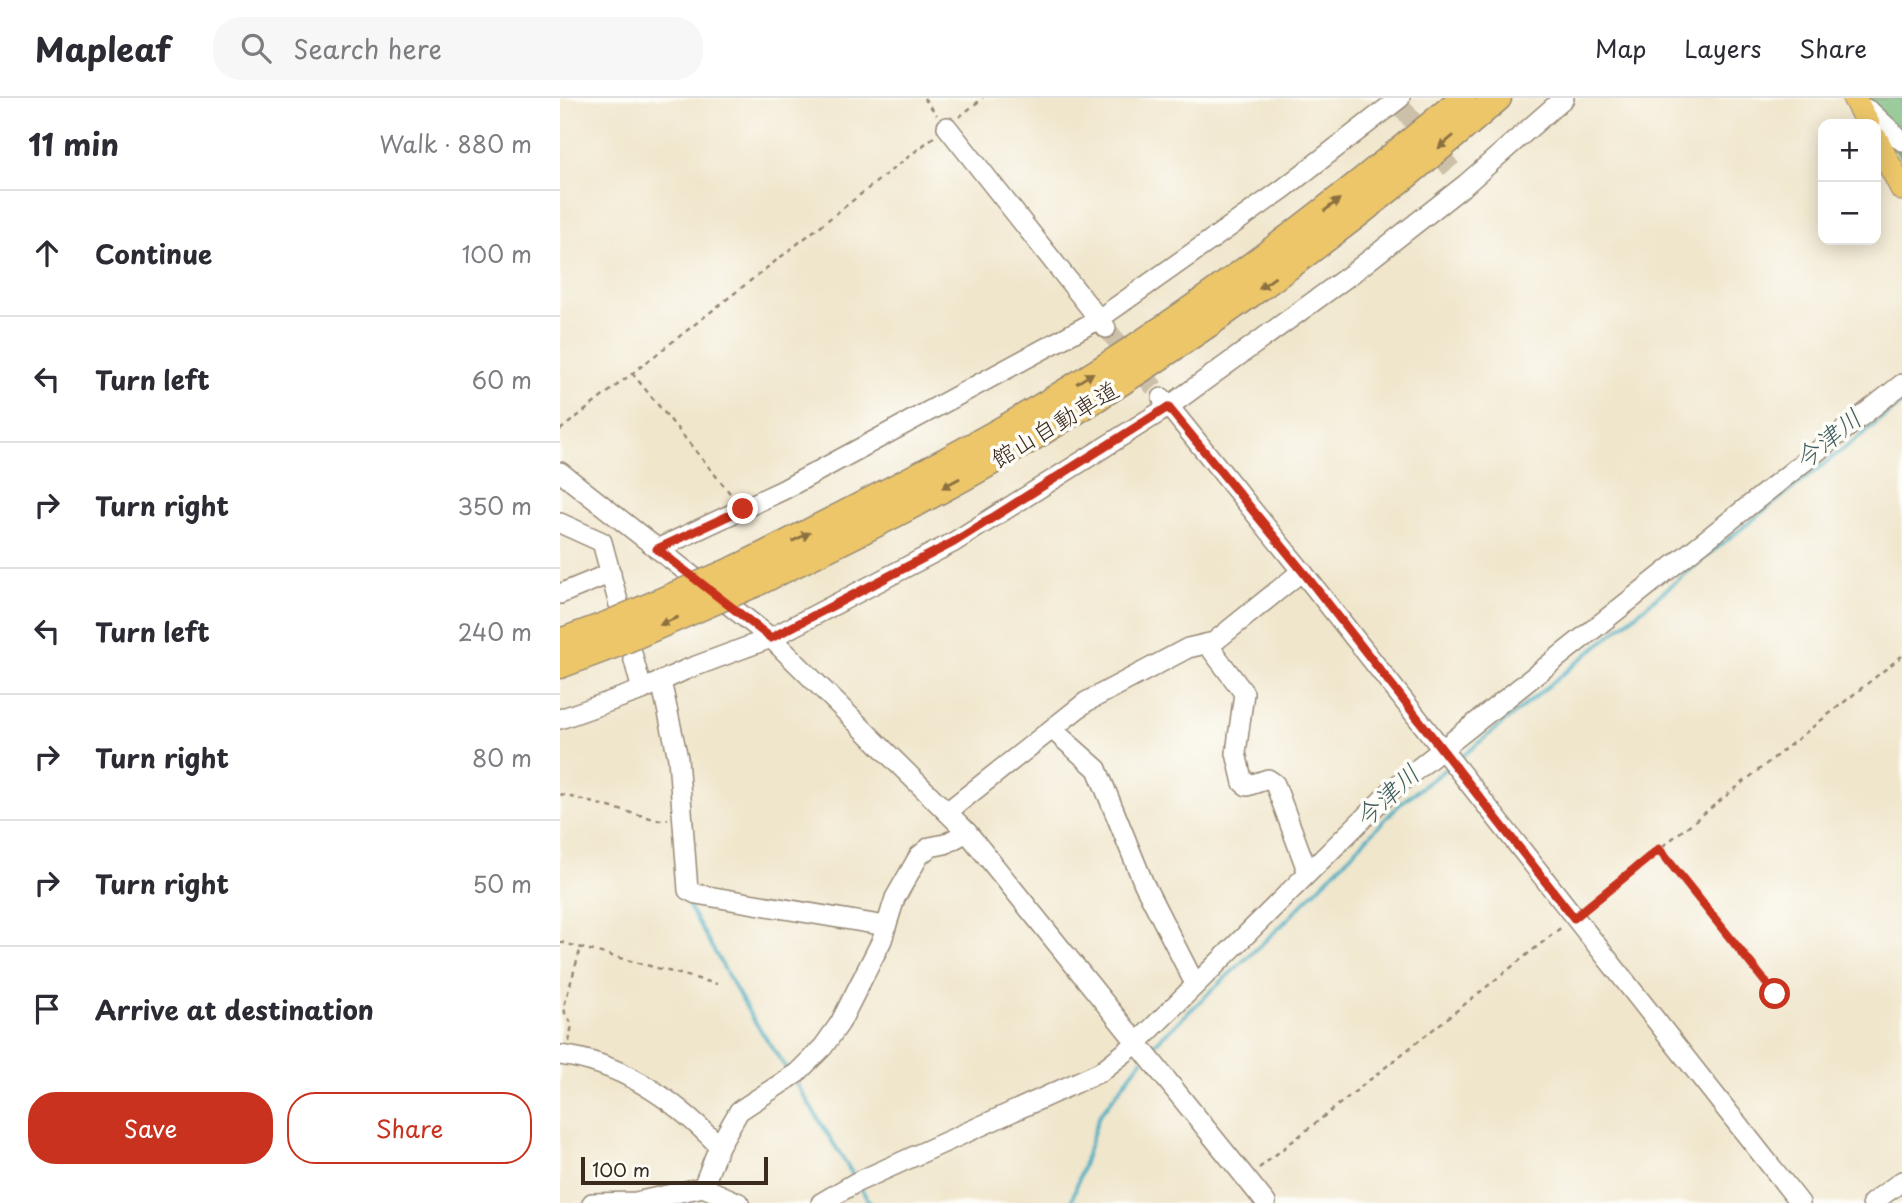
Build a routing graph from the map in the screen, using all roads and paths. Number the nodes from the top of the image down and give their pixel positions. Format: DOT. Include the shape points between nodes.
graph roads {
  1 [pos="924,98"];
  2 [pos="983,98"];
  3 [pos="1463,98"];
  4 [pos="1498,98"];
  5 [pos="1564,98"];
  6 [pos="1400,102"];
  7 [pos="1860,109"];
  8 [pos="947,127"];
  9 [pos="1902,141"];
  10 [pos="1881,149"];
  11 [pos="1902,189"];
  12 [pos="1103,324"];
  13 [pos="632,373"];
  14 [pos="1902,384"];
  15 [pos="1165,401"];
  16 [pos="560,430"];
  17 [pos="560,472"];
  18 [pos="743,509"];
  19 [pos="623,522"];
  20 [pos="560,523"];
  21 [pos="602,542"];
  22 [pos="657,549"];
  23 [pos="1302,570"];
  24 [pos="611,573"];
  25 [pos="747,576"];
  26 [pos="560,594"];
  27 [pos="612,634"];
  28 [pos="771,638"];
  29 [pos="560,642"];
  30 [pos="1208,645"];
  31 [pos="1902,656"];
  32 [pos="560,665"];
  33 [pos="661,681"];
  34 [pos="642,690"];
  35 [pos="560,719"];
  36 [pos="1052,729"];
  37 [pos="1443,751"];
  38 [pos="560,794"];
  39 [pos="947,812"];
  40 [pos="681,818"];
  41 [pos="967,832"];
  42 [pos="1659,849"];
  43 [pos="1308,873"];
  44 [pos="1574,918"];
  45 [pos="886,926"];
  46 [pos="560,942"];
  47 [pos="581,947"];
  48 [pos="717,984"];
  49 [pos="1195,984"];
  50 [pos="1775,994"];
  51 [pos="1137,1044"];
  52 [pos="563,1055"];
  53 [pos="719,1146"];
  54 [pos="1245,1179"];
  55 [pos="1902,1181"];
  56 [pos="703,1187"];
  57 [pos="592,1203"];
  58 [pos="739,1203"];
  59 [pos="821,1203"];
  60 [pos="1266,1203"];
  61 [pos="1800,1203"];
  62 [pos="1872,1203"];
  1 -- 8 [label="path"];
  2 -- 8 [label="path"];
  25 -- 3 [label="highway, 館山自動車道, one-way" via="1014,423 1148,338 1258,262"];
  4 -- 25 [label="highway, 館山自動車道, one-way" via="1282,272 1161,357 1026,442 881,522"];
  5 -- 15 [label="street" via="1460,177 1350,275"];
  6 -- 12 [label="street"];
  7 -- 9 [label="street" via="1870,111"];
  8 -- 12 [label="street"];
  8 -- 13 [label="path"];
  10 -- 11 [label="main road"];
  12 -- 18 [label="street"];
  13 -- 16 [label="path"];
  13 -- 18 [label="path"];
  14 -- 37 [label="street"];
  15 -- 23 [label="street"];
  15 -- 28 [label="street" via="954,542"];
  17 -- 19 [label="street"];
  18 -- 22 [label="street"];
  19 -- 21 [label="street"];
  19 -- 22 [label="street"];
  20 -- 21 [label="street"];
  21 -- 24 [label="street"];
  22 -- 28 [label="street"];
  23 -- 30 [label="street"];
  23 -- 37 [label="street"];
  24 -- 26 [label="street"];
  24 -- 34 [label="street"];
  25 -- 27 [label="highway, 館山自動車道, bridge"];
  27 -- 29 [label="highway, 館山自動車道"];
  27 -- 32 [label="highway, 館山自動車道"];
  28 -- 33 [label="street"];
  28 -- 39 [label="street"];
  30 -- 36 [label="street" via="1188,648 1150,667 1086,702"];
  30 -- 43 [label="street" via="1244,693 1236,753 1243,783 1247,786 1268,779 1275,784"];
  31 -- 42 [label="path"];
  33 -- 34 [label="street"];
  33 -- 40 [label="street" via="678,758"];
  34 -- 35 [label="street"];
  36 -- 39 [label="street"];
  36 -- 49 [label="street" via="1097,769 1144,884"];
  37 -- 43 [label="street" via="1396,786"];
  37 -- 44 [label="street"];
  38 -- 40 [label="path" via="658,820"];
  39 -- 41 [label="street"];
  40 -- 45 [label="street" via="688,890"];
  41 -- 45 [label="street" via="919,856 895,898"];
  41 -- 51 [label="street"];
  42 -- 44 [label="path"];
  42 -- 50 [label="path"];
  43 -- 49 [label="street"];
  44 -- 54 [label="path"];
  44 -- 61 [label="street"];
  45 -- 53 [label="street" via="846,1012 823,1047 797,1073 739,1111"];
  46 -- 47 [label="path"];
  47 -- 48 [label="path"];
  47 -- 52 [label="path" via="564,1006 572,1024"];
  49 -- 51 [label="street"];
  51 -- 54 [label="street"];
  51 -- 59 [label="street" via="1100,1072 855,1183"];
  52 -- 53 [label="street" via="607,1065 646,1086 679,1108"];
  53 -- 56 [label="street"];
  54 -- 60 [label="street"];
  55 -- 62 [label="street"];
  56 -- 57 [label="street" via="656,1199"];
  56 -- 58 [label="street"];
}
